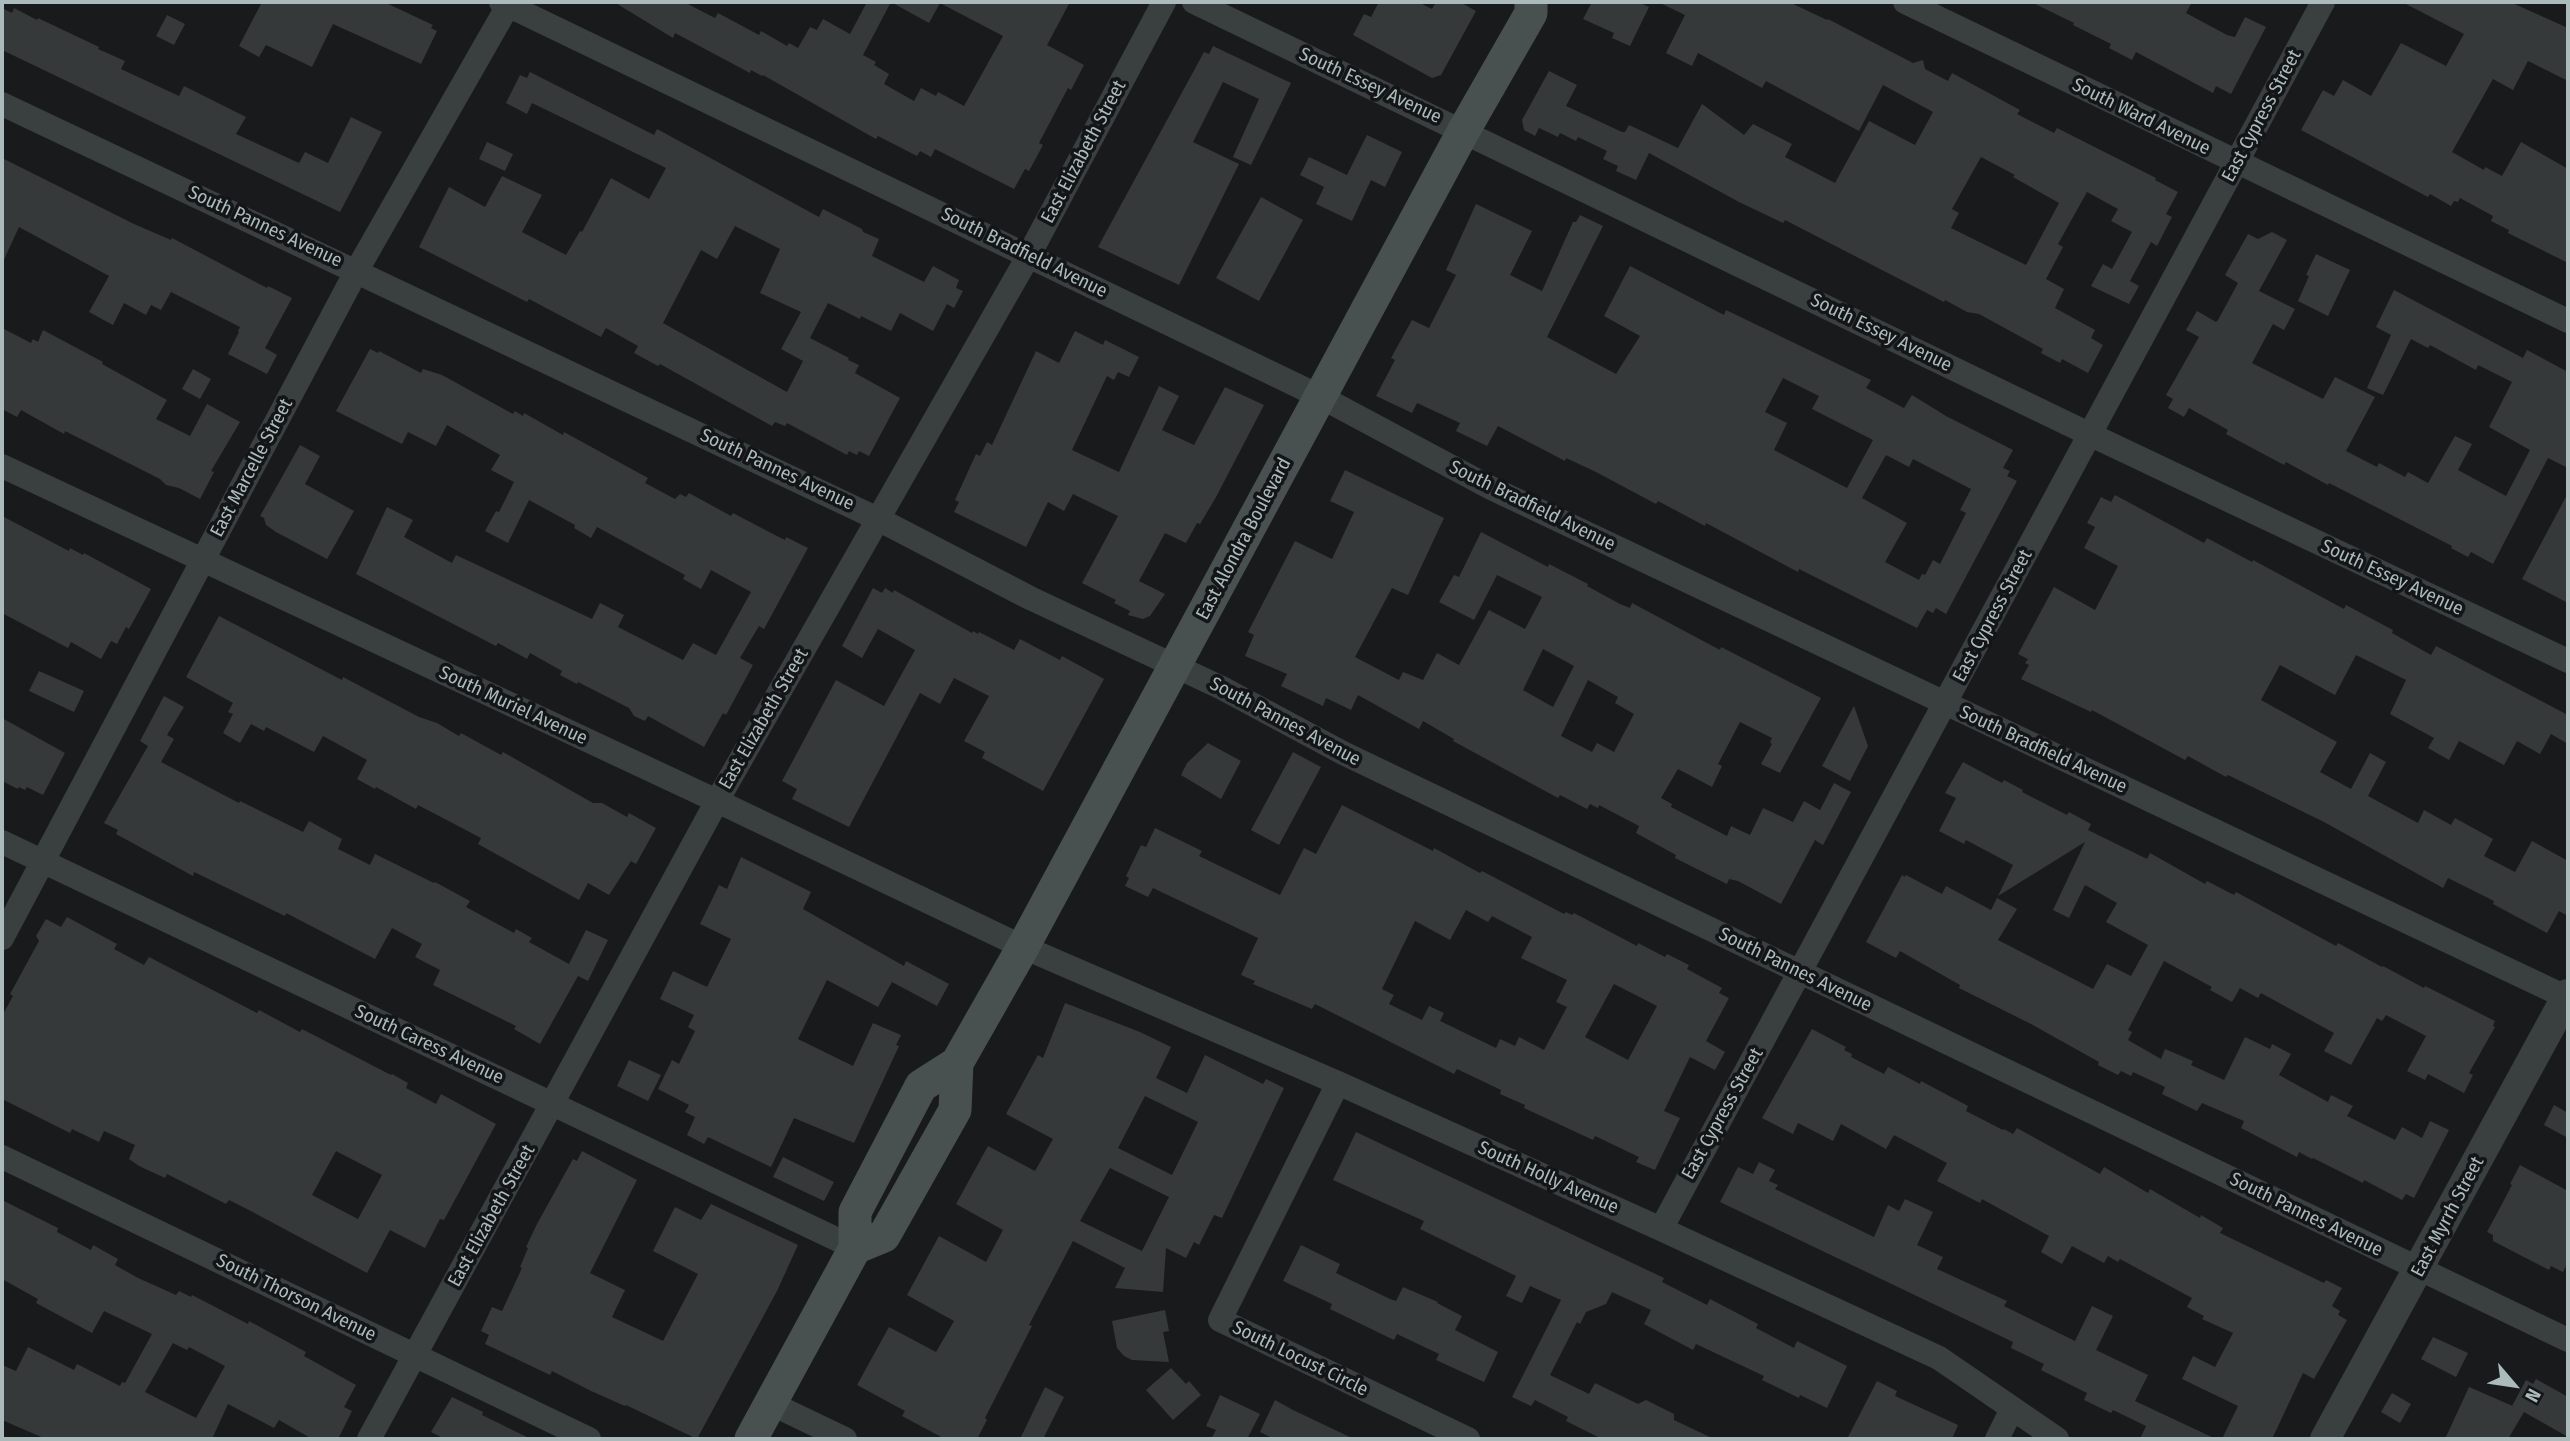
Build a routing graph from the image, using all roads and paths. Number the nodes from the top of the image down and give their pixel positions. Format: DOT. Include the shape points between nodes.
graph roads {
  1 [pos="1164,2"];
  2 [pos="1194,2"];
  3 [pos="1905,2"];
  4 [pos="2323,2"];
  5 [pos="506,3"];
  6 [pos="1540,6"];
  7 [pos="2,104"];
  8 [pos="1464,130"];
  9 [pos="2236,163"];
  10 [pos="1029,255"];
  11 [pos="357,270"];
  12 [pos="2568,321"];
  13 [pos="1321,397"];
  14 [pos="2089,434"];
  15 [pos="2,466"];
  16 [pos="878,519"];
  17 [pos="202,562"];
  18 [pos="2568,661"];
  19 [pos="1176,665"];
  20 [pos="1947,704"];
  21 [pos="717,801"];
  22 [pos="2,842"];
  23 [pos="43,862"];
  24 [pos="2,938"];
  25 [pos="1023,947"];
  26 [pos="1800,972"];
  27 [pos="2568,996"];
  28 [pos="1338,1083"];
  29 [pos="553,1104"];
  30 [pos="2,1157"];
  31 [pos="1661,1228"];
  32 [pos="855,1248"];
  33 [pos="2420,1270"];
  34 [pos="2568,1340"];
  35 [pos="415,1356"];
  36 [pos="771,1403"];
  37 [pos="2012,1409"];
  38 [pos="369,1439"];
  39 [pos="589,1439"];
  40 [pos="751,1439"];
  41 [pos="845,1439"];
  42 [pos="1468,1439"];
  43 [pos="1997,1439"];
  44 [pos="2057,1439"];
  45 [pos="2325,1439"];
  1 -- 10 [label="street, East Elizabeth Street"];
  2 -- 8 [label="street, South Essey Avenue"];
  3 -- 9 [label="street, South Ward Avenue"];
  4 -- 9 [label="street, East Cypress Street"];
  5 -- 10 [label="street, South Bradfield Avenue"];
  5 -- 11 [label="street, East Marcelle Street"];
  6 -- 8 [label="main road, East Alondra Boulevard"];
  7 -- 11 [label="street, South Pannes Avenue"];
  8 -- 13 [label="main road, East Alondra Boulevard"];
  8 -- 14 [label="street, South Essey Avenue"];
  9 -- 12 [label="street, South Ward Avenue"];
  9 -- 14 [label="street, East Cypress Street"];
  10 -- 13 [label="street, South Bradfield Avenue"];
  10 -- 16 [label="street, East Elizabeth Street"];
  11 -- 16 [label="street, South Pannes Avenue"];
  11 -- 17 [label="street, East Marcelle Street"];
  13 -- 19 [label="main road, East Alondra Boulevard"];
  13 -- 20 [label="street, South Bradfield Avenue" via="1491,488"];
  14 -- 18 [label="street, South Essey Avenue"];
  14 -- 20 [label="street, East Cypress Street"];
  15 -- 17 [label="street, South Muriel Avenue"];
  16 -- 19 [label="street, South Pannes Avenue" via="1030,598"];
  16 -- 21 [label="street, East Elizabeth Street"];
  17 -- 21 [label="street, South Muriel Avenue"];
  17 -- 23 [label="street, East Marcelle Street"];
  19 -- 25 [label="main road, East Alondra Boulevard"];
  19 -- 26 [label="street, South Pannes Avenue" via="1343,753"];
  20 -- 26 [label="street, East Cypress Street"];
  20 -- 27 [label="street, South Bradfield Avenue"];
  21 -- 25 [label="street, South Muriel Avenue"];
  21 -- 29 [label="street, East Elizabeth Street"];
  22 -- 23 [label="street, South Caress Avenue"];
  23 -- 24 [label="street, East Marcelle Street"];
  23 -- 29 [label="street, South Caress Avenue"];
  25 -- 28 [label="street, South Holly Avenue"];
  25 -- 32 [label="main road, East Alondra Boulevard" via="957,1063 955,1110 884,1236"];
  26 -- 31 [label="street, East Cypress Street"];
  26 -- 33 [label="street, South Pannes Avenue"];
  27 -- 33 [label="street, East Myrrh Street"];
  28 -- 31 [label="street, South Holly Avenue"];
  28 -- 42 [label="street, South Locust Circle" via="1220,1320"];
  29 -- 32 [label="street, South Caress Avenue"];
  29 -- 35 [label="street, East Elizabeth Street"];
  30 -- 35 [label="street, South Thorson Avenue"];
  31 -- 37 [label="street, South Holly Avenue" via="1939,1358"];
  32 -- 36 [label="main road"];
  33 -- 34 [label="street, South Pannes Avenue"];
  33 -- 45 [label="street, East Myrrh Street"];
  35 -- 38 [label="street, East Elizabeth Street"];
  35 -- 39 [label="street, South Thorson Avenue"];
  36 -- 40 [label="main road"];
  36 -- 41 [label="street"];
  37 -- 43 [label="street"];
  37 -- 44 [label="street, South Holly Avenue"];
}
